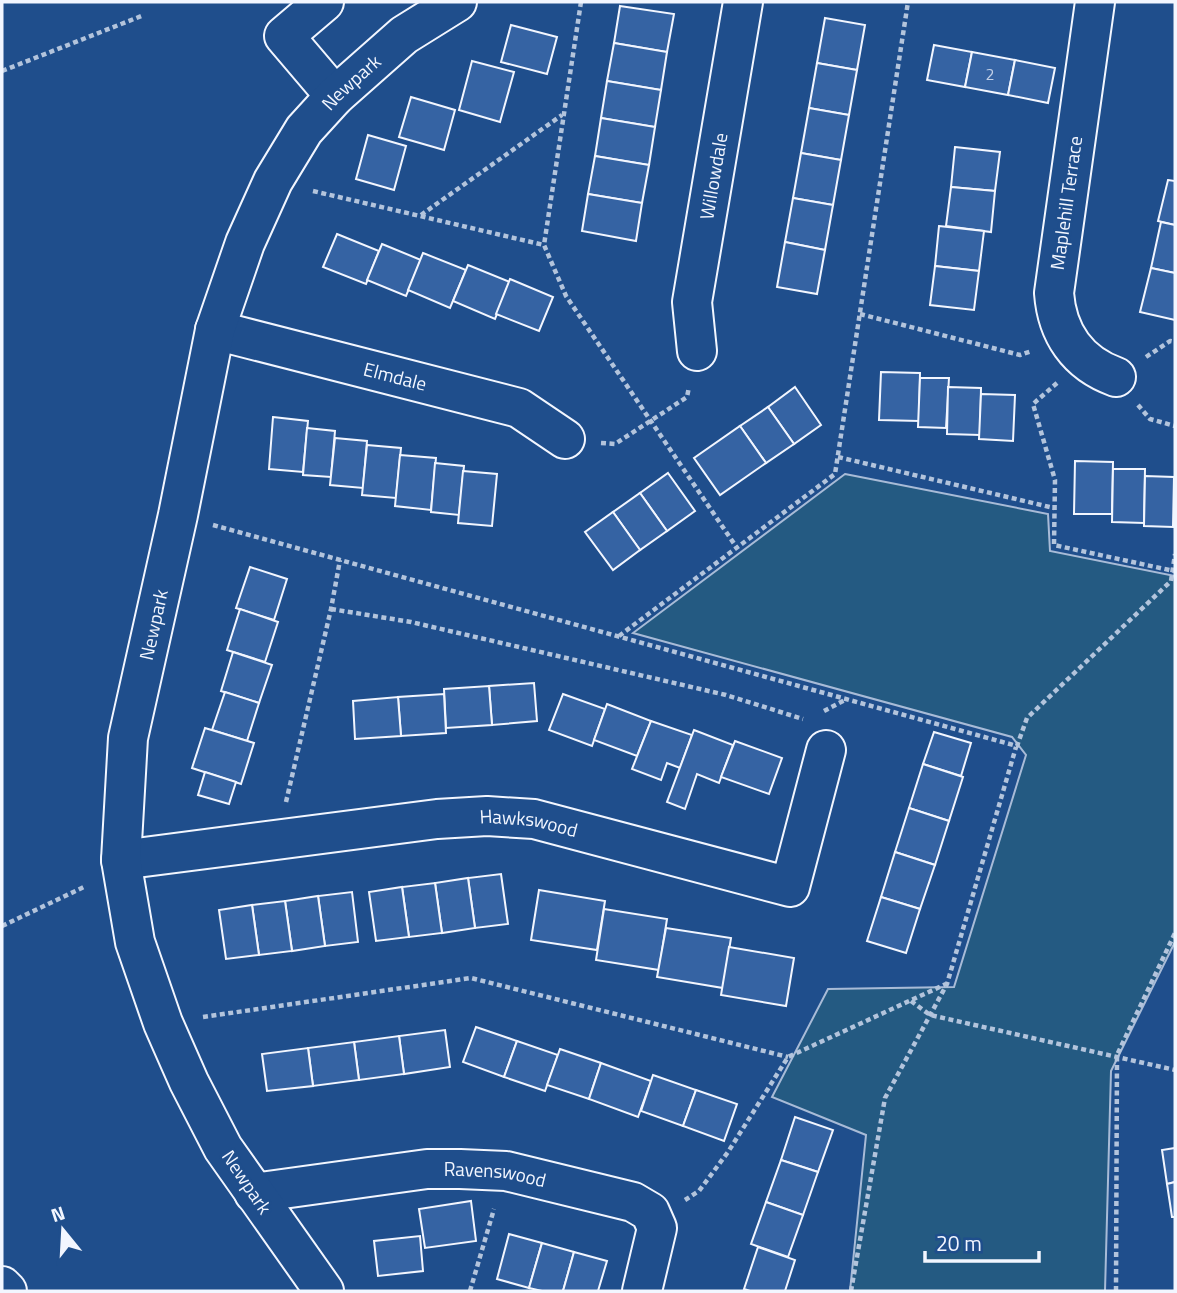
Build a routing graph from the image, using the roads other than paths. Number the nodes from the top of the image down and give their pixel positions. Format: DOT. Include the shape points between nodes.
graph roads {
  1 [pos="324,2"];
  2 [pos="457,2"];
  3 [pos="743,2"];
  4 [pos="1095,2"];
  5 [pos="335,96"];
  6 [pos="215,330"];
  7 [pos="697,351"];
  8 [pos="1089,359"];
  9 [pos="565,439"];
  10 [pos="817,735"];
  11 [pos="123,868"];
  12 [pos="254,1193"];
  13 [pos="2,1286"];
  14 [pos="8,1291"];
  15 [pos="324,1291"];
  16 [pos="642,1291"];
  1 -- 5 [label="street" via="284,36"];
  2 -- 5 [label="street, Newpark" via="404,35"];
  3 -- 7 [label="street, Willowdale" via="692,302"];
  4 -- 8 [label="street, Maplehill Terrace" via="1054,280 1057,318"];
  5 -- 6 [label="street, Newpark" via="304,130 273,181 245,243"];
  6 -- 9 [label="street, Elmdale" via="519,408"];
  6 -- 11 [label="street, Newpark" via="128,738"];
  10 -- 11 [label="street, Hawkswood" via="790,887 534,819 487,816 284,838"];
  11 -- 12 [label="street, Newpark" via="135,942 163,1023 223,1148"];
  12 -- 15 [label="street, Newpark"];
  12 -- 16 [label="street, Ravenswood" via="427,1169 506,1171 633,1202 655,1219 656,1236"];
  13 -- 14 [label="street"];
}
